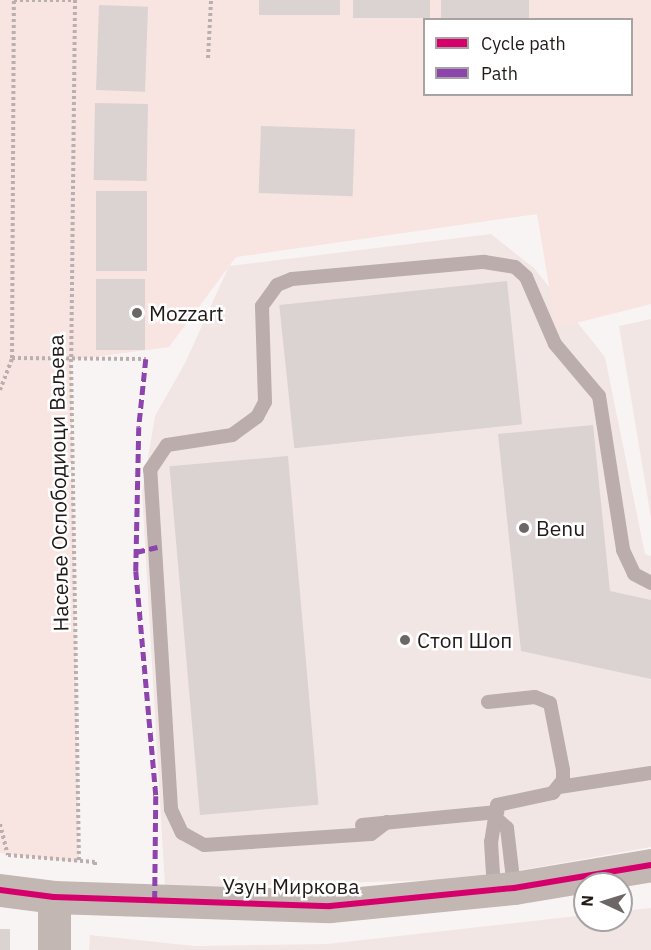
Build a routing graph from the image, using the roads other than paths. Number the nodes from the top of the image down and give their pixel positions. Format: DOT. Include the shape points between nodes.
graph roads {
  1 [pos="651,583"];
  2 [pos="488,702"];
  3 [pos="651,773"];
  4 [pos="559,787"];
  5 [pos="498,816"];
  6 [pos="387,822"];
  7 [pos="362,825"];
  8 [pos="651,865"];
  9 [pos="504,889"];
  10 [pos="0,890"];
  11 [pos="54,897"];
  12 [pos="54,950"];
  1 -- 6 [label="lane" via="634,574 623,550 599,396 555,344 526,277 515,267 484,262 292,279 277,285 262,306 265,402 257,417 232,435 167,445 150,470 171,809 182,833 204,845 371,834"];
  2 -- 4 [label="lane" via="535,697 550,703 563,770"];
  3 -- 4 [label="lane"];
  4 -- 5 [label="lane" via="546,795 497,805"];
  5 -- 6 [label="lane"];
  5 -- 9 [label="lane" via="491,842"];
  5 -- 9 [label="lane" via="510,839"];
  6 -- 7 [label="lane"];
  8 -- 9 [label="street, Узун Миркова"];
  9 -- 11 [label="street, Узун Миркова" via="330,906"];
  10 -- 11 [label="street, Узун Миркова"];
  11 -- 12 [label="street"];
}
